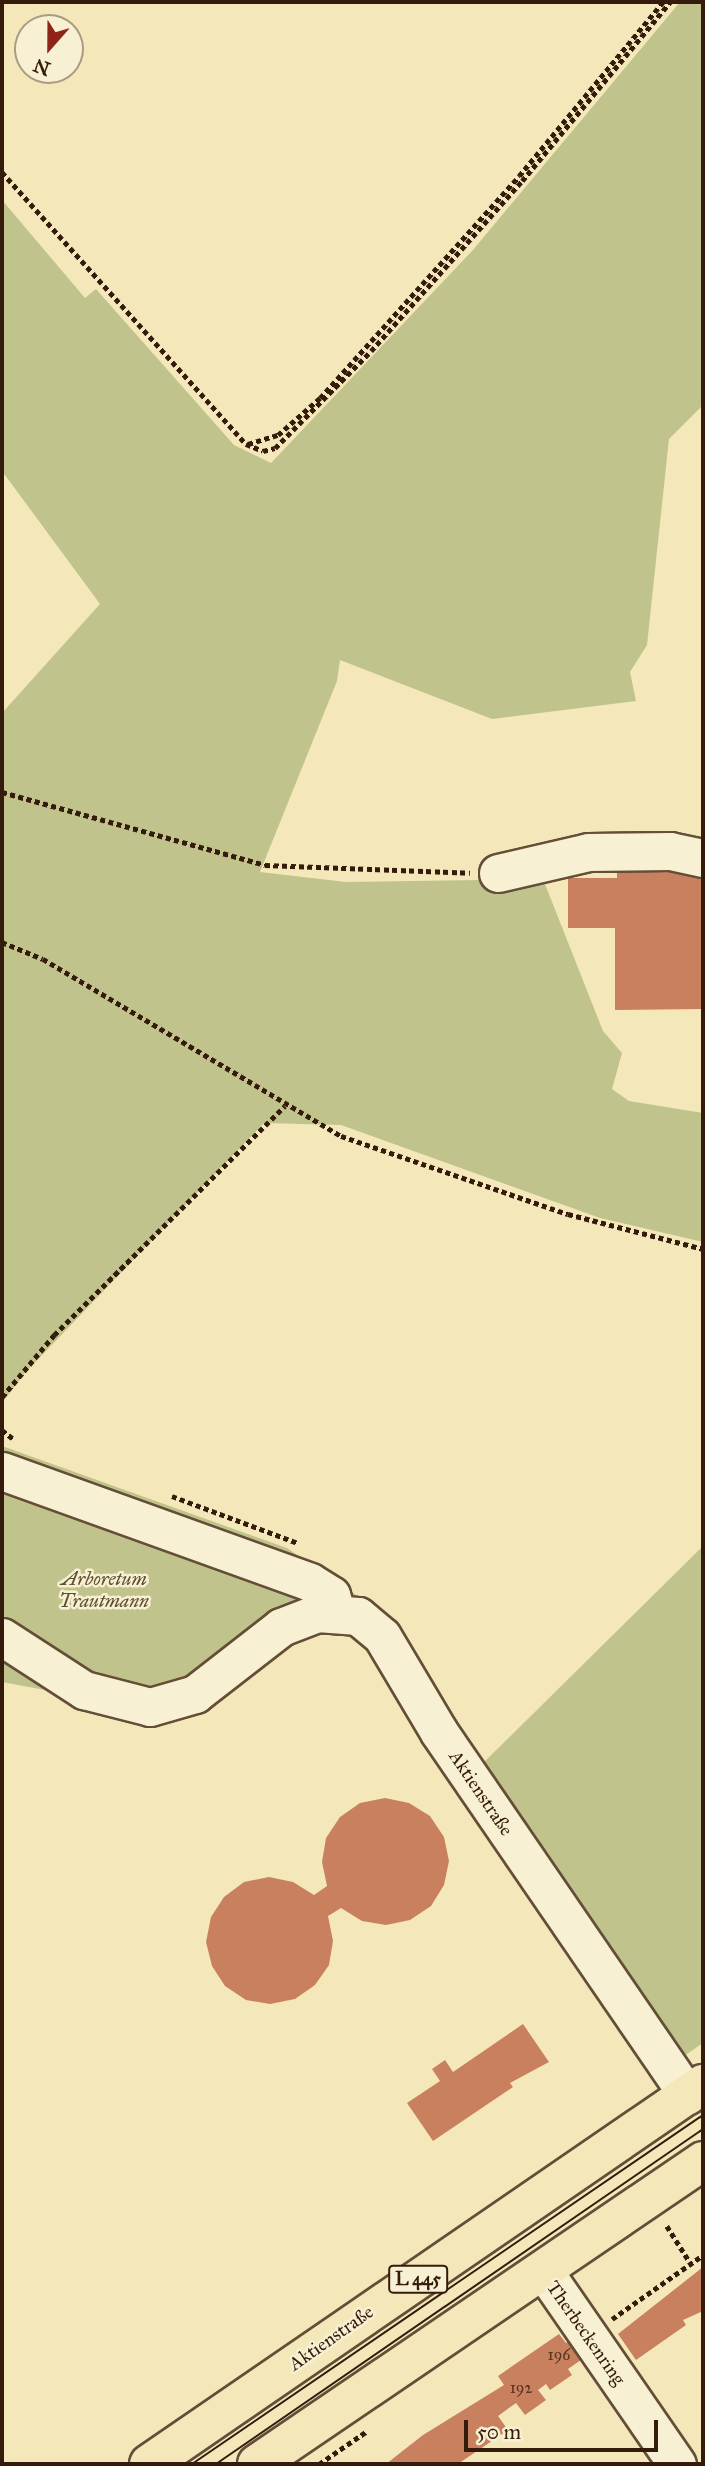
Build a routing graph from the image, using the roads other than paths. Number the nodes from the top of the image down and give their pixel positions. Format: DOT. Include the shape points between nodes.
graph roads {
  1 [pos="703,858"];
  2 [pos="498,873"];
  3 [pos="2,1472"];
  4 [pos="336,1611"];
  5 [pos="2,1637"];
  6 [pos="695,2089"];
  7 [pos="703,2161"];
  8 [pos="543,2270"];
  9 [pos="149,2464"];
  10 [pos="257,2464"];
  11 [pos="677,2464"];
  1 -- 2 [label="street" via="670,851 587,852"];
  3 -- 4 [label="street" via="310,1582 331,1595"];
  4 -- 5 [label="street" via="281,1627 195,1694 150,1707 84,1690"];
  4 -- 6 [label="street, Aktienstraße" via="358,1616 382,1636 439,1732"];
  6 -- 9 [label="main road, Aktienstraße / L 445"];
  7 -- 8 [label="main road"];
  8 -- 10 [label="main road"];
  8 -- 11 [label="street, Therbeckenring"];
}
